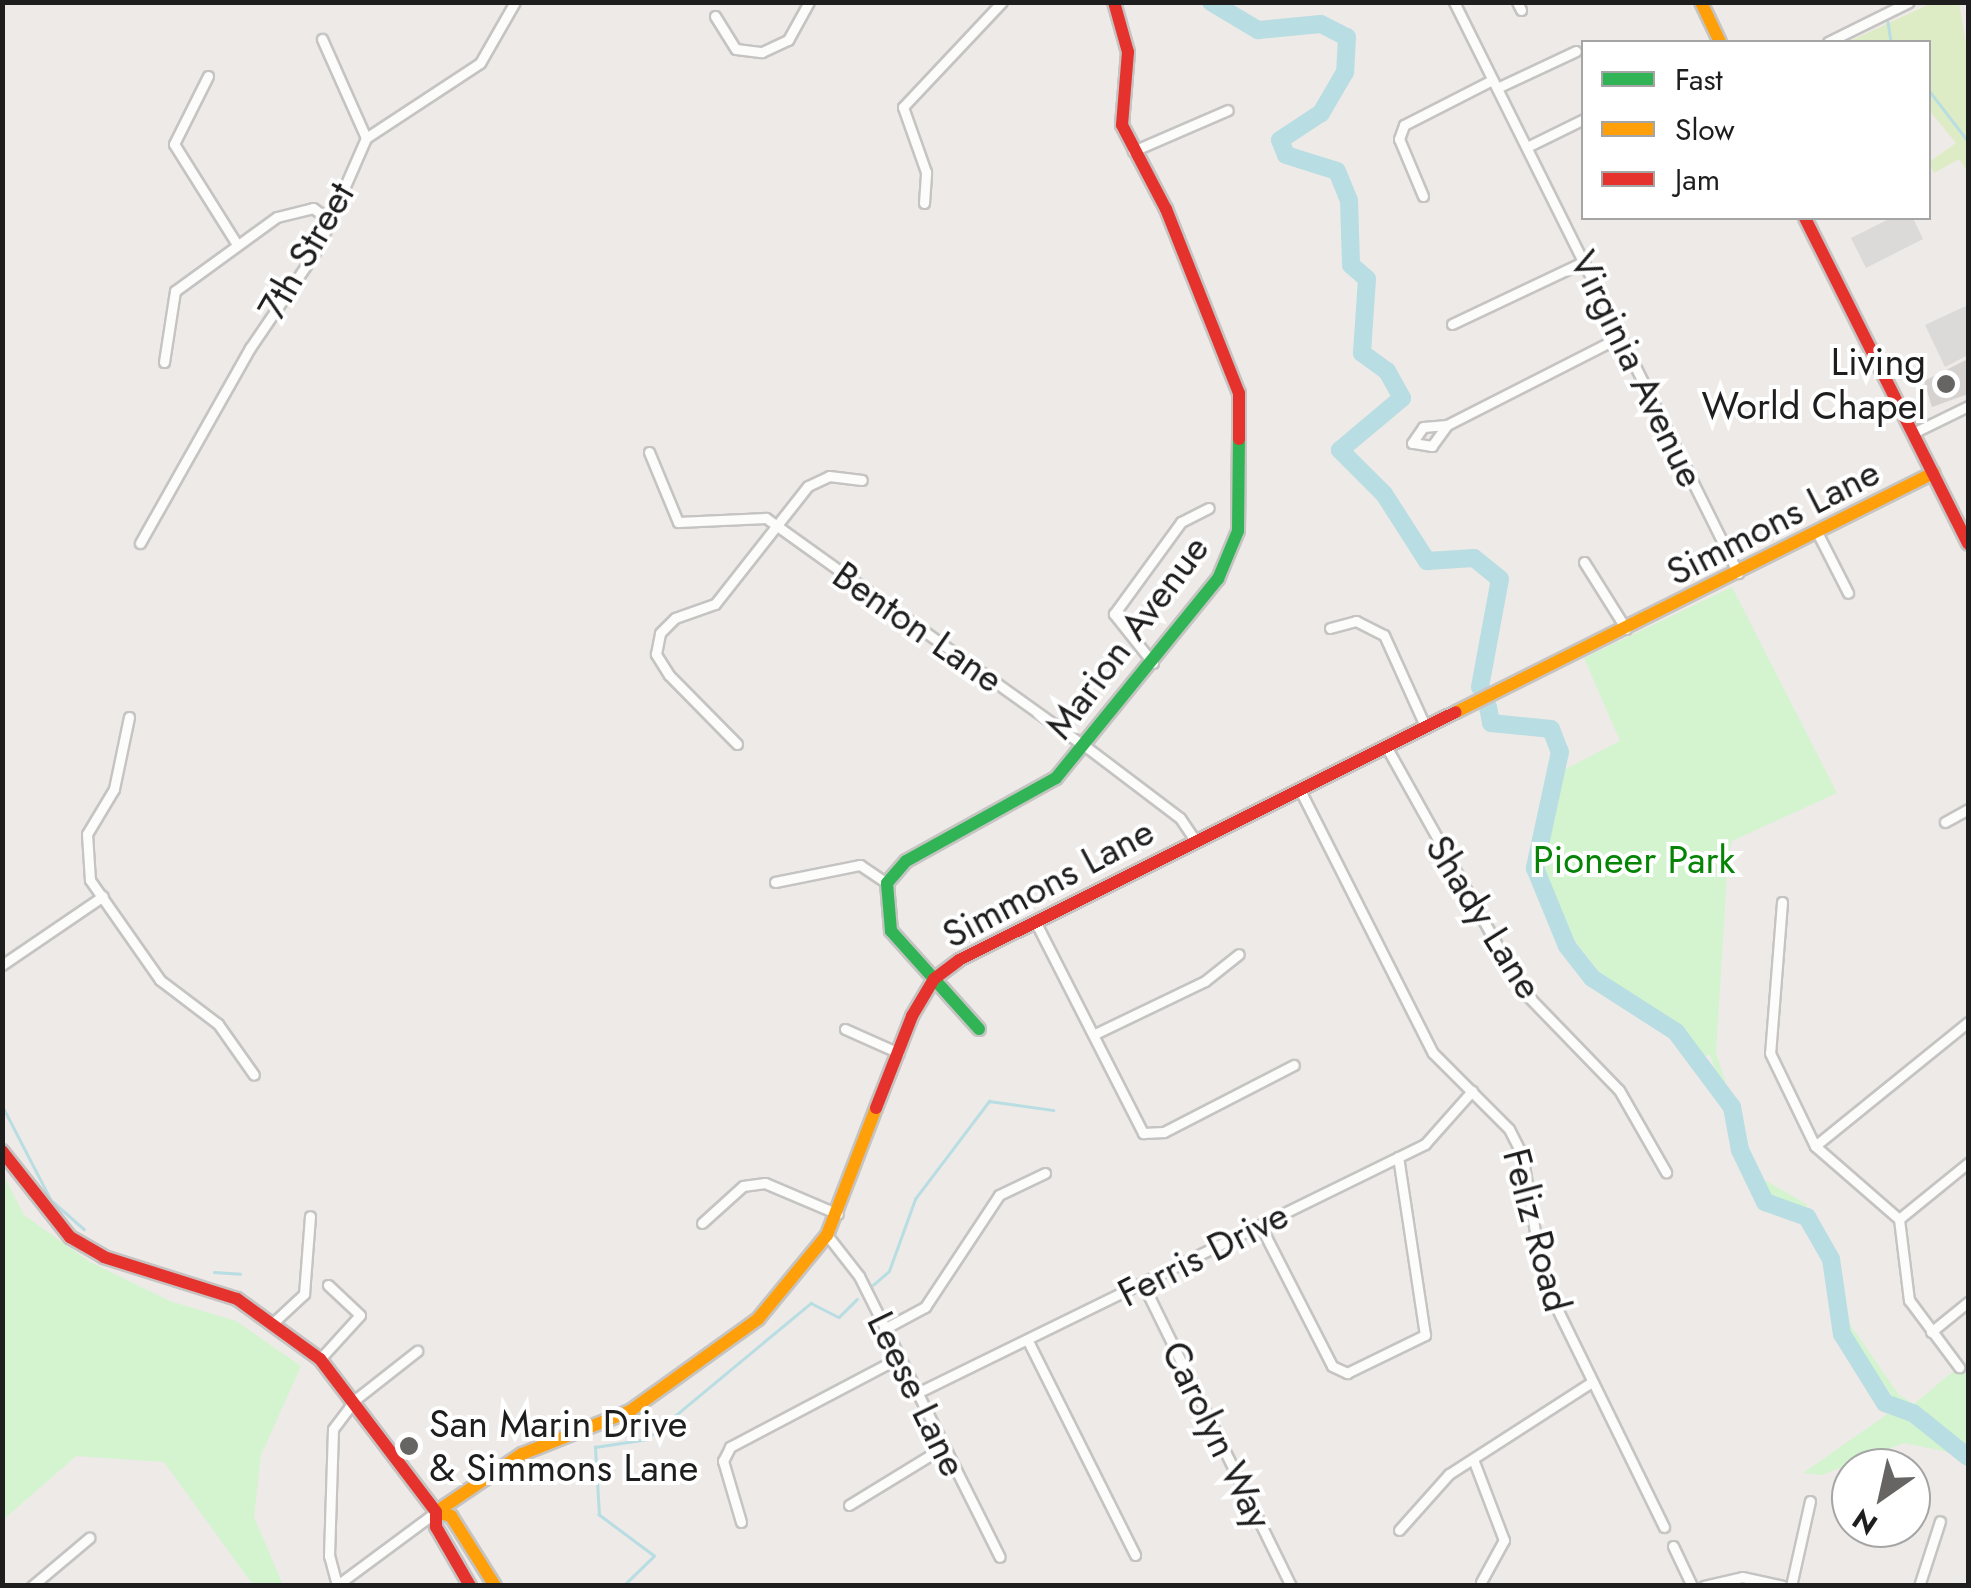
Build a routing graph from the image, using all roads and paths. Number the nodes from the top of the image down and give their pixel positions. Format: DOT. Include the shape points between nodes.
graph roads {
  1 [pos="515,2"];
  2 [pos="809,2"];
  3 [pos="1002,2"];
  4 [pos="1114,2"];
  5 [pos="1700,2"];
  6 [pos="1908,2"];
  7 [pos="1458,4"];
  8 [pos="715,16"];
  9 [pos="322,39"];
  10 [pos="1719,40"];
  11 [pos="1832,40"];
  12 [pos="1576,51"];
  13 [pos="208,76"];
  14 [pos="1494,84"];
  15 [pos="1228,110"];
  16 [pos="1581,120"];
  17 [pos="366,138"];
  18 [pos="1527,147"];
  19 [pos="1132,151"];
  20 [pos="1423,196"];
  21 [pos="924,203"];
  22 [pos="1806,220"];
  23 [pos="332,222"];
  24 [pos="236,243"];
  25 [pos="1585,261"];
  26 [pos="1452,324"];
  27 [pos="1620,337"];
  28 [pos="164,362"];
  29 [pos="1968,406"];
  30 [pos="1447,425"];
  31 [pos="1913,434"];
  32 [pos="649,452"];
  33 [pos="1933,473"];
  34 [pos="862,480"];
  35 [pos="1210,508"];
  36 [pos="775,525"];
  37 [pos="1818,534"];
  38 [pos="140,543"];
  39 [pos="1968,544"];
  40 [pos="1584,562"];
  41 [pos="1738,574"];
  42 [pos="1848,593"];
  43 [pos="1330,628"];
  44 [pos="1626,629"];
  45 [pos="1152,663"];
  46 [pos="129,717"];
  47 [pos="1426,728"];
  48 [pos="737,744"];
  49 [pos="1086,746"];
  50 [pos="1387,748"];
  51 [pos="1301,792"];
  52 [pos="1968,809"];
  53 [pos="1945,822"];
  54 [pos="1194,840"];
  55 [pos="775,882"];
  56 [pos="887,883"];
  57 [pos="103,896"];
  58 [pos="1782,902"];
  59 [pos="1036,922"];
  60 [pos="1240,954"];
  61 [pos="2,965"];
  62 [pos="934,979"];
  63 [pos="1968,1022"];
  64 [pos="845,1029"];
  65 [pos="979,1030"];
  66 [pos="1098,1033"];
  67 [pos="898,1052"];
  68 [pos="1294,1065"];
  69 [pos="254,1075"];
  70 [pos="1472,1091"];
  71 [pos="1816,1146"];
  72 [pos="2,1151"];
  73 [pos="1398,1158"];
  74 [pos="1968,1163"];
  75 [pos="1045,1172"];
  76 [pos="1666,1172"];
  77 [pos="838,1214"];
  78 [pos="310,1216"];
  79 [pos="1899,1219"];
  80 [pos="702,1223"];
  81 [pos="1260,1225"];
  82 [pos="827,1235"];
  83 [pos="1142,1284"];
  84 [pos="328,1285"];
  85 [pos="1968,1302"];
  86 [pos="276,1320"];
  87 [pos="884,1329"];
  88 [pos="1931,1332"];
  89 [pos="1029,1343"];
  90 [pos="418,1351"];
  91 [pos="898,1358"];
  92 [pos="320,1359"];
  93 [pos="1959,1367"];
  94 [pos="1592,1382"];
  95 [pos="916,1394"];
  96 [pos="356,1399"];
  97 [pos="942,1448"];
  98 [pos="1472,1458"];
  99 [pos="1810,1500"];
  100 [pos="849,1505"];
  101 [pos="436,1512"];
  102 [pos="1940,1521"];
  103 [pos="741,1522"];
  104 [pos="1664,1527"];
  105 [pos="1399,1530"];
  106 [pos="89,1538"];
  107 [pos="1673,1546"];
  108 [pos="1135,1555"];
  109 [pos="1000,1557"];
  110 [pos="1481,1582"];
  111 [pos="336,1585"];
  112 [pos="32,1586"];
  113 [pos="470,1586"];
  114 [pos="495,1586"];
  115 [pos="1291,1586"];
  116 [pos="1692,1586"];
  117 [pos="1704,1586"];
  118 [pos="1783,1586"];
  119 [pos="1792,1586"];
  120 [pos="1919,1586"];
  1 -- 17 [label="street, 7th Street" via="480,63"];
  2 -- 8 [label="street" via="788,40 762,52 736,49"];
  3 -- 21 [label="street" via="903,107 926,172"];
  4 -- 19 [label="street, Marion Avenue" via="1128,52 1122,125"];
  5 -- 10 [label="street"];
  6 -- 11 [label="street"];
  7 -- 14 [label="street, Virginia Avenue"];
  9 -- 17 [label="street"];
  12 -- 14 [label="street"];
  13 -- 24 [label="street" via="174,144"];
  14 -- 18 [label="street, Virginia Avenue"];
  14 -- 20 [label="street" via="1404,125 1400,139"];
  15 -- 19 [label="street"];
  16 -- 18 [label="street"];
  17 -- 23 [label="street, 7th Street"];
  18 -- 25 [label="street, Virginia Avenue"];
  19 -- 45 [label="street, Marion Avenue" via="1232,362 1244,436 1231,559"];
  22 -- 31 [label="street"];
  23 -- 24 [label="street" via="300,209"];
  23 -- 38 [label="street, 7th Street"];
  24 -- 28 [label="street" via="175,292"];
  25 -- 26 [label="street"];
  25 -- 27 [label="street, Virginia Avenue"];
  27 -- 30 [label="street"];
  27 -- 41 [label="street, Virginia Avenue"];
  29 -- 31 [label="street"];
  31 -- 33 [label="street"];
  32 -- 36 [label="street, Benton Lane" via="678,522 766,518"];
  33 -- 37 [label="street, Simmons Lane"];
  33 -- 39 [label="street"];
  34 -- 36 [label="street" via="829,476 808,486"];
  35 -- 45 [label="street" via="1182,522 1114,614"];
  36 -- 48 [label="street" via="715,604 675,618 660,632 656,654"];
  36 -- 49 [label="street, Benton Lane"];
  37 -- 41 [label="street, Simmons Lane"];
  37 -- 42 [label="street"];
  40 -- 44 [label="street"];
  41 -- 44 [label="street, Simmons Lane"];
  43 -- 47 [label="street" via="1356,621 1384,634"];
  44 -- 47 [label="street, Simmons Lane"];
  45 -- 49 [label="street, Marion Avenue"];
  46 -- 57 [label="street" via="114,789 86,834 83,857"];
  47 -- 50 [label="street, Simmons Lane"];
  49 -- 54 [label="street, Benton Lane" via="1180,818"];
  49 -- 56 [label="street, Marion Avenue" via="1040,790 906,861"];
  50 -- 51 [label="street, Simmons Lane"];
  50 -- 76 [label="street, Shady Lane" via="1516,979 1619,1090"];
  51 -- 54 [label="street, Simmons Lane"];
  51 -- 70 [label="street, Feliz Road" via="1424,1036"];
  52 -- 53 [label="street"];
  54 -- 59 [label="street, Simmons Lane"];
  55 -- 56 [label="street" via="860,865"];
  56 -- 62 [label="street" via="891,931"];
  57 -- 61 [label="street"];
  57 -- 69 [label="street" via="160,980 218,1024"];
  58 -- 71 [label="street" via="1770,1052"];
  59 -- 62 [label="street, Simmons Lane"];
  59 -- 66 [label="street"];
  60 -- 66 [label="street" via="1206,981"];
  62 -- 65 [label="street"];
  62 -- 67 [label="street, Simmons Lane"];
  63 -- 71 [label="street"];
  64 -- 67 [label="street"];
  66 -- 68 [label="street" via="1143,1133 1164,1132"];
  67 -- 77 [label="street, Simmons Lane"];
  70 -- 73 [label="street, Ferris Drive" via="1425,1144"];
  70 -- 94 [label="street, Feliz Road" via="1522,1154 1543,1280"];
  71 -- 79 [label="street"];
  72 -- 86 [label="street" via="26,1192 70,1237"];
  73 -- 81 [label="street, Ferris Drive"];
  73 -- 81 [label="street" via="1425,1335 1346,1373 1332,1366"];
  74 -- 79 [label="street"];
  75 -- 87 [label="street" via="999,1195 925,1307"];
  77 -- 80 [label="street" via="765,1183 742,1186"];
  77 -- 82 [label="street, Simmons Lane"];
  78 -- 86 [label="street" via="304,1294"];
  79 -- 88 [label="street" via="1909,1300"];
  81 -- 83 [label="street, Ferris Drive"];
  82 -- 87 [label="street, Leese Lane"];
  82 -- 101 [label="street, Simmons Lane" via="758,1319 630,1411 522,1454"];
  83 -- 89 [label="street, Ferris Drive"];
  83 -- 115 [label="street, Carolyn Way"];
  84 -- 92 [label="street" via="360,1315"];
  85 -- 88 [label="street"];
  86 -- 92 [label="street"];
  87 -- 91 [label="street, Leese Lane"];
  88 -- 93 [label="street"];
  89 -- 95 [label="street, Ferris Drive"];
  89 -- 108 [label="street"];
  90 -- 96 [label="street"];
  91 -- 95 [label="street, Leese Lane"];
  91 -- 103 [label="street" via="730,1447 723,1462"];
  92 -- 96 [label="street"];
  94 -- 98 [label="street"];
  94 -- 104 [label="street, Feliz Road"];
  95 -- 97 [label="street, Leese Lane"];
  96 -- 101 [label="street"];
  96 -- 111 [label="street" via="333,1429 329,1556"];
  97 -- 100 [label="street"];
  97 -- 109 [label="street, Leese Lane"];
  98 -- 105 [label="street"];
  98 -- 110 [label="street" via="1504,1540"];
  99 -- 119 [label="street"];
  101 -- 111 [label="street, Simmons Lane"];
  101 -- 113 [label="street" via="436,1527"];
  101 -- 114 [label="street" via="451,1516"];
  102 -- 120 [label="street"];
  106 -- 112 [label="street"];
  107 -- 116 [label="street"];
  117 -- 118 [label="street" via="1742,1577"];
}
